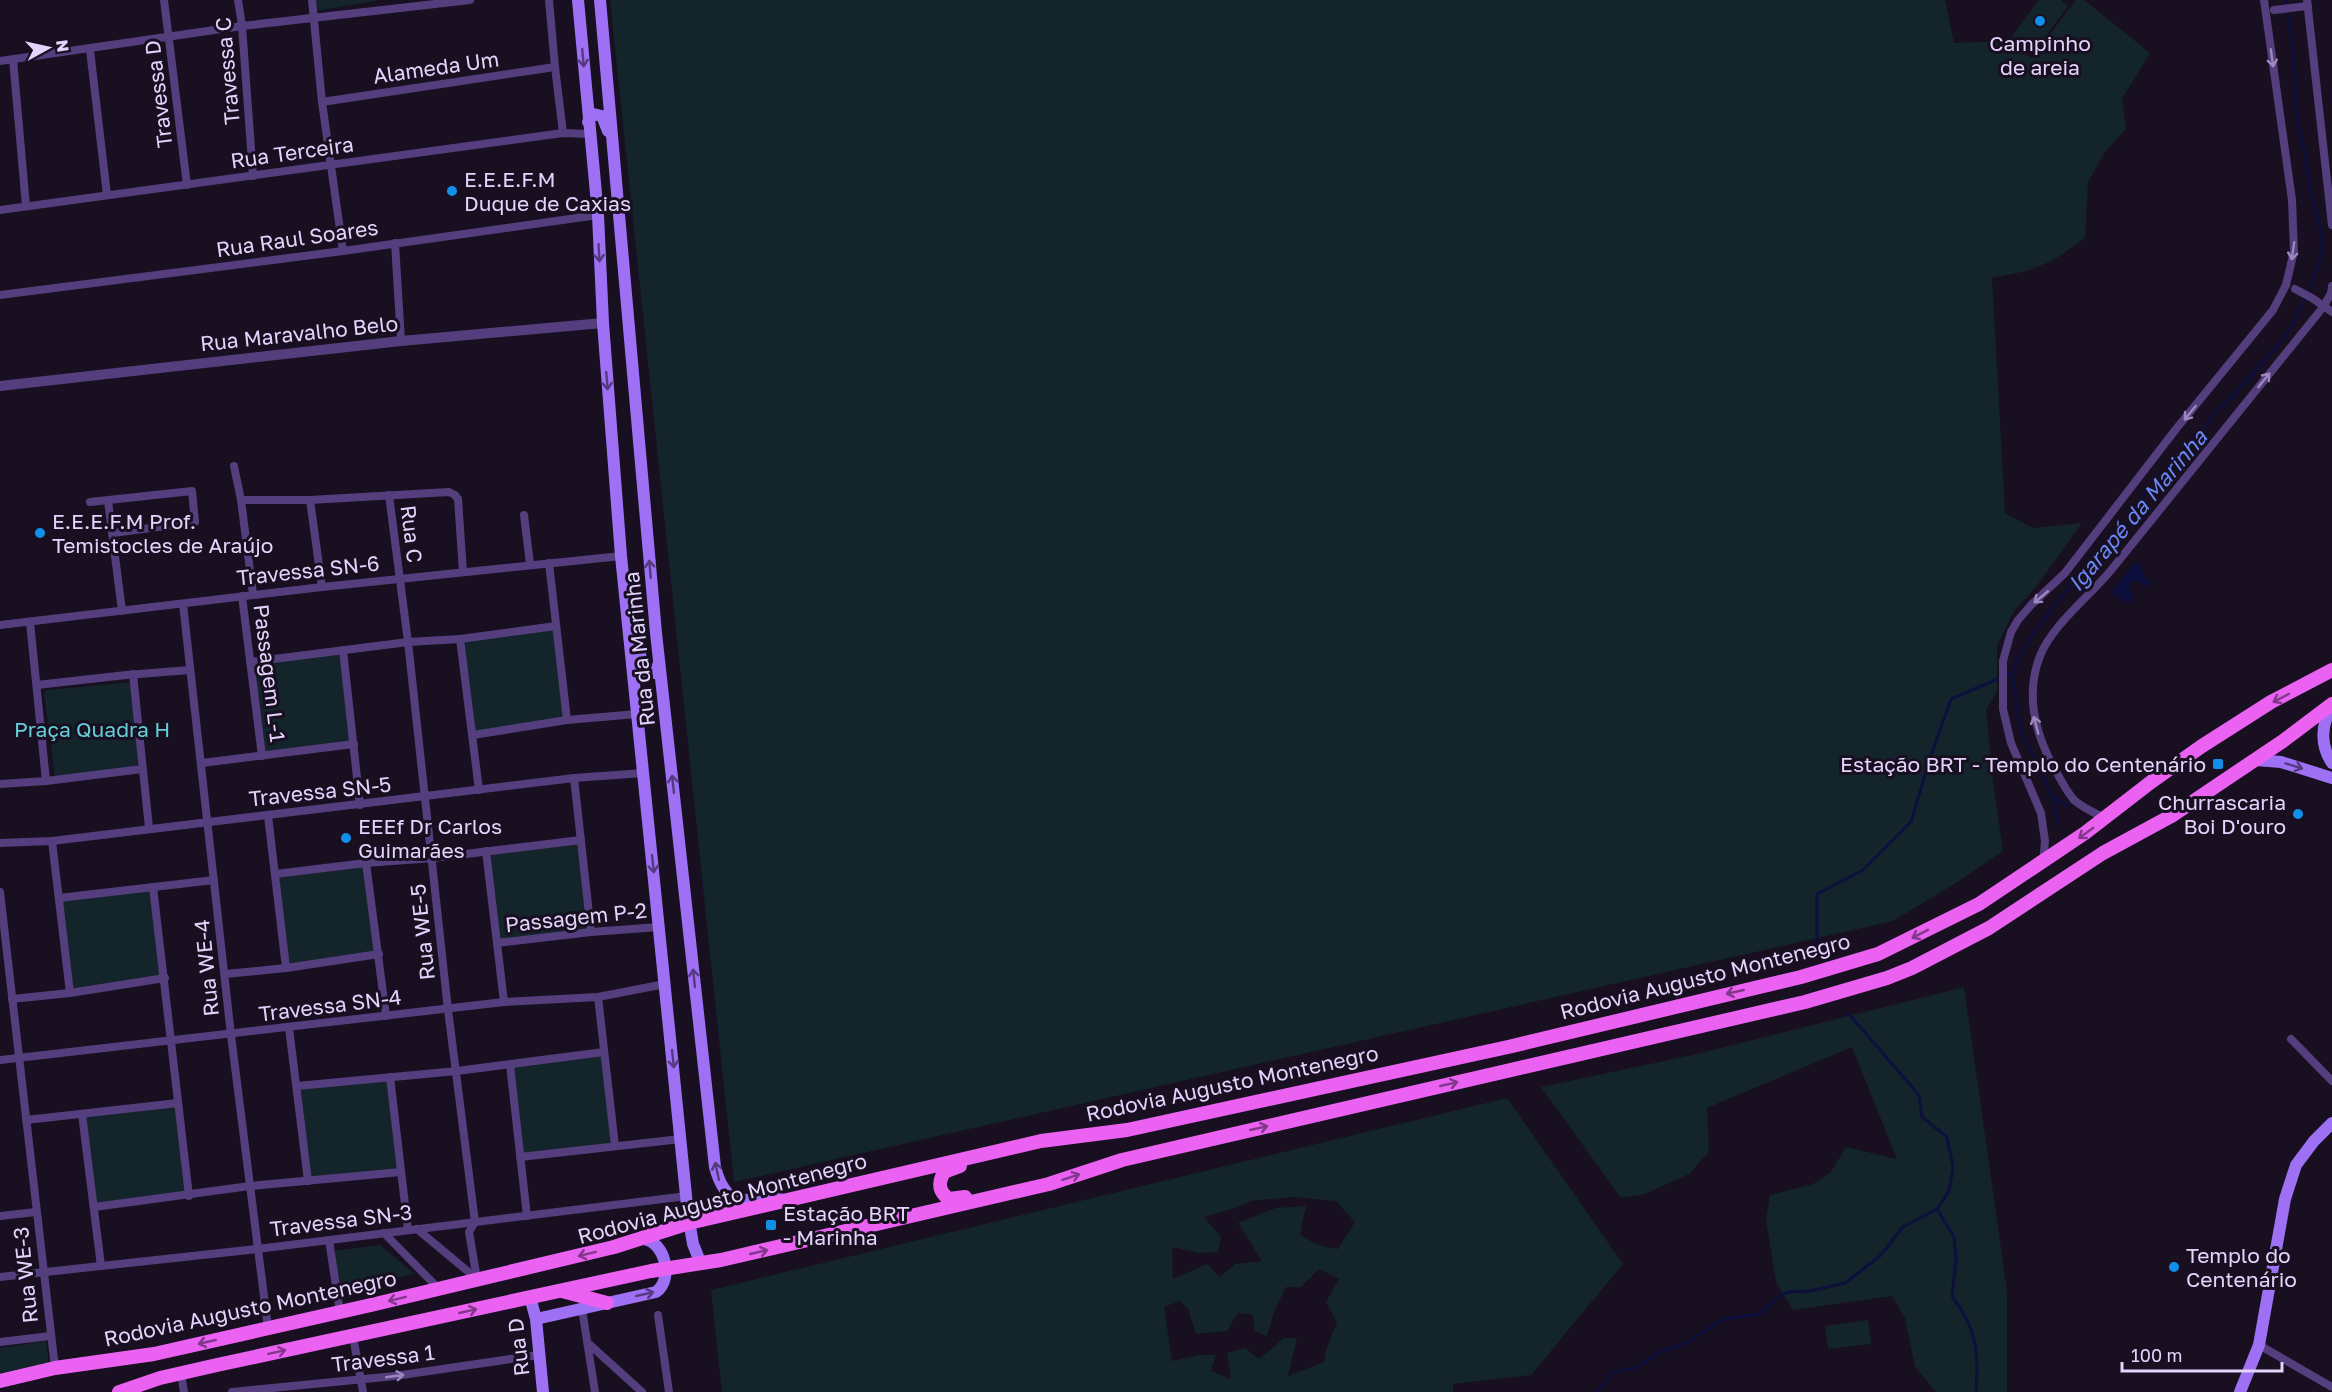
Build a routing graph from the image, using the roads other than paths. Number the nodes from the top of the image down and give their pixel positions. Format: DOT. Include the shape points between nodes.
graph roads {
  1 [pos="164,0"];
  2 [pos="238,0"];
  3 [pos="312,0"];
  4 [pos="470,0"];
  5 [pos="549,0"];
  6 [pos="578,0"];
  7 [pos="600,0"];
  8 [pos="2264,0"];
  9 [pos="2307,4"];
  10 [pos="387,5"];
  11 [pos="2274,10"];
  12 [pos="314,18"];
  13 [pos="242,26"];
  14 [pos="169,38"];
  15 [pos="90,50"];
  16 [pos="13,59"];
  17 [pos="0,61"];
  18 [pos="555,67"];
  19 [pos="322,102"];
  20 [pos="589,128"];
  21 [pos="563,133"];
  22 [pos="332,166"];
  23 [pos="253,176"];
  24 [pos="617,183"];
  25 [pos="187,184"];
  26 [pos="107,195"];
  27 [pos="26,206"];
  28 [pos="0,210"];
  29 [pos="598,215"];
  30 [pos="2332,225"];
  31 [pos="394,243"];
  32 [pos="344,251"];
  33 [pos="2295,289"];
  34 [pos="2332,291"];
  35 [pos="0,296"];
  36 [pos="2312,298"];
  37 [pos="2324,306"];
  38 [pos="2332,312"];
  39 [pos="603,323"];
  40 [pos="400,341"];
  41 [pos="0,386"];
  42 [pos="234,466"];
  43 [pos="389,495"];
  44 [pos="242,500"];
  45 [pos="310,500"];
  46 [pos="108,501"];
  47 [pos="90,502"];
  48 [pos="524,515"];
  49 [pos="113,533"];
  50 [pos="621,556"];
  51 [pos="549,563"];
  52 [pos="530,564"];
  53 [pos="463,572"];
  54 [pos="400,578"];
  55 [pos="624,581"];
  56 [pos="322,586"];
  57 [pos="253,594"];
  58 [pos="242,596"];
  59 [pos="183,604"];
  60 [pos="122,611"];
  61 [pos="30,622"];
  62 [pos="0,625"];
  63 [pos="556,626"];
  64 [pos="460,639"];
  65 [pos="408,642"];
  66 [pos="343,650"];
  67 [pos="659,661"];
  68 [pos="250,662"];
  69 [pos="190,670"];
  70 [pos="2332,670"];
  71 [pos="133,674"];
  72 [pos="37,685"];
  73 [pos="2332,705"];
  74 [pos="637,714"];
  75 [pos="567,720"];
  76 [pos="472,735"];
  77 [pos="354,744"];
  78 [pos="262,756"];
  79 [pos="2256,760"];
  80 [pos="201,763"];
  81 [pos="2332,763"];
  82 [pos="142,769"];
  83 [pos="644,773"];
  84 [pos="574,778"];
  85 [pos="2332,778"];
  86 [pos="46,781"];
  87 [pos="0,784"];
  88 [pos="479,790"];
  89 [pos="426,797"];
  90 [pos="360,805"];
  91 [pos="268,816"];
  92 [pos="2105,818"];
  93 [pos="207,822"];
  94 [pos="150,828"];
  95 [pos="581,840"];
  96 [pos="52,841"];
  97 [pos="0,843"];
  98 [pos="486,851"];
  99 [pos="433,858"];
  100 [pos="366,863"];
  101 [pos="2043,864"];
  102 [pos="275,874"];
  103 [pos="214,880"];
  104 [pos="153,887"];
  105 [pos="0,892"];
  106 [pos="59,898"];
  107 [pos="1,905"];
  108 [pos="659,927"];
  109 [pos="591,932"];
  110 [pos="497,943"];
  111 [pos="379,954"];
  112 [pos="285,968"];
  113 [pos="225,974"];
  114 [pos="165,978"];
  115 [pos="664,984"];
  116 [pos="70,993"];
  117 [pos="598,997"];
  118 [pos="12,999"];
  119 [pos="504,1002"];
  120 [pos="448,1010"];
  121 [pos="386,1016"];
  122 [pos="289,1028"];
  123 [pos="231,1035"];
  124 [pos="2291,1039"];
  125 [pos="172,1041"];
  126 [pos="604,1052"];
  127 [pos="19,1058"];
  128 [pos="0,1060"];
  129 [pos="510,1065"];
  130 [pos="457,1071"];
  131 [pos="390,1077"];
  132 [pos="2332,1081"];
  133 [pos="297,1086"];
  134 [pos="178,1103"];
  135 [pos="82,1114"];
  136 [pos="26,1120"];
  137 [pos="2332,1123"];
  138 [pos="681,1139"];
  139 [pos="1041,1141"];
  140 [pos="615,1146"];
  141 [pos="520,1157"];
  142 [pos="401,1172"];
  143 [pos="308,1181"];
  144 [pos="1049,1184"];
  145 [pos="250,1186"];
  146 [pos="821,1192"];
  147 [pos="189,1196"];
  148 [pos="687,1196"];
  149 [pos="94,1208"];
  150 [pos="36,1212"];
  151 [pos="0,1216"];
  152 [pos="527,1216"];
  153 [pos="475,1222"];
  154 [pos="689,1223"];
  155 [pos="413,1229"];
  156 [pos="384,1233"];
  157 [pos="644,1239"];
  158 [pos="329,1240"];
  159 [pos="257,1249"];
  160 [pos="701,1264"];
  161 [pos="101,1266"];
  162 [pos="665,1268"];
  163 [pos="43,1272"];
  164 [pos="0,1277"];
  165 [pos="477,1280"];
  166 [pos="439,1289"];
  167 [pos="560,1290"];
  168 [pos="530,1297"];
  169 [pos="607,1303"];
  170 [pos="582,1309"];
  171 [pos="340,1312"];
  172 [pos="658,1315"];
  173 [pos="536,1319"];
  174 [pos="268,1328"];
  175 [pos="50,1335"];
  176 [pos="353,1336"];
  177 [pos="0,1342"];
  178 [pos="589,1344"];
  179 [pos="2259,1345"];
  180 [pos="538,1355"];
  181 [pos="55,1368"];
  182 [pos="181,1374"];
  183 [pos="362,1380"];
  184 [pos="0,1381"];
  185 [pos="2332,1387"];
  186 [pos="119,1392"];
  187 [pos="184,1392"];
  188 [pos="232,1392"];
  189 [pos="363,1392"];
  190 [pos="543,1392"];
  191 [pos="595,1392"];
  192 [pos="642,1392"];
  193 [pos="669,1392"];
  194 [pos="2240,1392"];
  1 -- 14 [label="street, Travessa D"];
  2 -- 13 [label="street, Travessa C"];
  3 -- 12 [label="street"];
  4 -- 10 [label="street"];
  5 -- 18 [label="street"];
  6 -- 20 [label="main road, Rua da Marinha, one-way"];
  7 -- 24 [label="main road, Rua da Marinha"];
  8 -- 101 [label="street, one-way" via="2295,233 2286,285 2273,310 2065,573 2018,620 2006,646 2003,709 2011,743 2045,827"];
  9 -- 11 [label="street"];
  9 -- 30 [label="street"];
  10 -- 12 [label="street"];
  12 -- 13 [label="street"];
  12 -- 19 [label="street"];
  13 -- 14 [label="street"];
  13 -- 23 [label="street, Travessa C"];
  14 -- 15 [label="street"];
  14 -- 25 [label="street, Travessa D"];
  15 -- 16 [label="street"];
  15 -- 26 [label="street"];
  16 -- 17 [label="street"];
  16 -- 27 [label="street"];
  18 -- 19 [label="street, Alameda Um"];
  18 -- 21 [label="street"];
  19 -- 22 [label="street"];
  20 -- 21 [label="street, Rua Terceira"];
  20 -- 24 [label="main road" via="591,116 602,116"];
  20 -- 29 [label="main road, Rua da Marinha"];
  21 -- 22 [label="street, Rua Terceira"];
  22 -- 23 [label="street, Rua Terceira"];
  22 -- 32 [label="street"];
  23 -- 25 [label="street, Rua Terceira"];
  67 -- 24 [label="main road, Rua da Marinha, one-way"];
  25 -- 26 [label="street, Rua Terceira"];
  26 -- 27 [label="street, Rua Terceira"];
  27 -- 28 [label="street, Rua Terceira"];
  29 -- 31 [label="street, Rua Raul Soares"];
  29 -- 39 [label="main road, Rua da Marinha, one-way"];
  31 -- 32 [label="street, Rua Raul Soares"];
  31 -- 40 [label="street"];
  32 -- 35 [label="street, Rua Raul Soares"];
  33 -- 36 [label="street"];
  34 -- 36 [label="street"];
  34 -- 37 [label="street"];
  36 -- 37 [label="street"];
  37 -- 38 [label="street"];
  92 -- 37 [label="street, one-way" via="2075,800 2042,745 2032,701 2040,656 2049,638 2110,572"];
  39 -- 40 [label="street, Rua Maravalho Belo"];
  39 -- 50 [label="main road, Rua da Marinha, one-way"];
  40 -- 41 [label="street, Rua Maravalho Belo"];
  42 -- 44 [label="street"];
  43 -- 45 [label="street"];
  43 -- 53 [label="street" via="449,492 458,500"];
  43 -- 54 [label="street, Rua C"];
  44 -- 45 [label="street"];
  44 -- 57 [label="street"];
  45 -- 56 [label="street"];
  46 -- 47 [label="street"];
  46 -- 49 [label="street"];
  46 -- 49 [label="street" via="189,490 193,494 195,522"];
  48 -- 52 [label="street"];
  49 -- 60 [label="street"];
  50 -- 51 [label="street, Travessa SN-6"];
  50 -- 55 [label="main road, Rua da Marinha"];
  51 -- 52 [label="street, Travessa SN-6"];
  51 -- 63 [label="street"];
  52 -- 53 [label="street, Travessa SN-6"];
  53 -- 54 [label="street, Travessa SN-6"];
  54 -- 56 [label="street, Travessa SN-6"];
  54 -- 65 [label="street, Rua WE-5"];
  55 -- 67 [label="main road" via="642,667 645,672 655,673"];
  55 -- 74 [label="main road, Rua da Marinha"];
  56 -- 57 [label="street, Travessa SN-6"];
  57 -- 58 [label="street, Travessa SN-6"];
  58 -- 59 [label="street, Travessa SN-6"];
  58 -- 68 [label="street, Passagem L-1"];
  59 -- 60 [label="street, Travessa SN-6"];
  59 -- 69 [label="street, Rua WE-4"];
  60 -- 61 [label="street, Travessa SN-6"];
  61 -- 62 [label="street, Travessa SN-6"];
  61 -- 72 [label="street"];
  63 -- 64 [label="street"];
  63 -- 75 [label="street"];
  64 -- 65 [label="street"];
  64 -- 76 [label="street"];
  65 -- 66 [label="street"];
  65 -- 89 [label="street, Rua WE-5"];
  66 -- 68 [label="street"];
  66 -- 77 [label="street"];
  146 -- 67 [label="main road, Rua da Marinha, one-way" via="741,1201 732,1198 719,1182"];
  68 -- 78 [label="street, Passagem L-1"];
  69 -- 71 [label="street"];
  69 -- 80 [label="street, Rua WE-4"];
  70 -- 92 [label="main road, Rodovia Augusto Montenegro, one-way" via="2271,702 2151,782"];
  71 -- 72 [label="street"];
  71 -- 82 [label="street"];
  72 -- 86 [label="street"];
  73 -- 79 [label="main road"];
  73 -- 81 [label="main road" via="2323,741"];
  74 -- 75 [label="street"];
  74 -- 83 [label="main road, Rua da Marinha"];
  75 -- 76 [label="street"];
  76 -- 88 [label="street"];
  77 -- 78 [label="street"];
  77 -- 90 [label="street"];
  78 -- 80 [label="street"];
  79 -- 85 [label="main road, one-way" via="2281,762"];
  144 -- 79 [label="main road, one-way" via="1122,1161 1805,1002 1887,978 1989,928"];
  80 -- 93 [label="street, Rua WE-4"];
  82 -- 86 [label="street"];
  82 -- 94 [label="street"];
  83 -- 84 [label="street, Travessa SN-5"];
  83 -- 108 [label="main road, Rua da Marinha, one-way"];
  84 -- 88 [label="street, Travessa SN-5"];
  84 -- 95 [label="street"];
  86 -- 87 [label="street"];
  88 -- 89 [label="street, Travessa SN-5"];
  89 -- 90 [label="street, Travessa SN-5"];
  89 -- 99 [label="street, Rua WE-5"];
  90 -- 91 [label="street, Travessa SN-5"];
  91 -- 93 [label="street, Travessa SN-5"];
  91 -- 102 [label="street"];
  92 -- 101 [label="main road, Rodovia Augusto Montenegro, one-way"];
  93 -- 94 [label="street, Travessa SN-5"];
  93 -- 103 [label="street, Rua WE-4"];
  94 -- 96 [label="street, Travessa SN-5"];
  95 -- 98 [label="street"];
  95 -- 109 [label="street"];
  96 -- 97 [label="street, Travessa SN-5"];
  96 -- 106 [label="street"];
  98 -- 99 [label="street"];
  98 -- 110 [label="street"];
  99 -- 100 [label="street"];
  99 -- 120 [label="street, Rua WE-5"];
  100 -- 102 [label="street"];
  100 -- 111 [label="street"];
  101 -- 139 [label="main road, Rodovia Augusto Montenegro, one-way" via="1979,904 1904,943 1801,977 1508,1047 1127,1130"];
  102 -- 112 [label="street"];
  103 -- 104 [label="street"];
  103 -- 113 [label="street, Rua WE-4"];
  104 -- 106 [label="street"];
  104 -- 114 [label="street"];
  105 -- 107 [label="street, Rua WE-3"];
  106 -- 116 [label="street"];
  107 -- 118 [label="street, Rua WE-3"];
  108 -- 109 [label="street, Passagem P-2"];
  108 -- 115 [label="main road, Rua da Marinha"];
  109 -- 110 [label="street, Passagem P-2"];
  110 -- 119 [label="street"];
  111 -- 112 [label="street"];
  111 -- 121 [label="street"];
  112 -- 113 [label="street"];
  113 -- 123 [label="street, Rua WE-4"];
  114 -- 116 [label="street"];
  114 -- 125 [label="street"];
  115 -- 117 [label="street, Travessa SN-4"];
  115 -- 138 [label="main road, Rua da Marinha, one-way"];
  116 -- 118 [label="street"];
  117 -- 119 [label="street, Travessa SN-4"];
  117 -- 126 [label="street"];
  118 -- 127 [label="street, Rua WE-3"];
  119 -- 120 [label="street, Travessa SN-4"];
  120 -- 121 [label="street, Travessa SN-4"];
  120 -- 130 [label="street, Rua WE-5"];
  121 -- 122 [label="street, Travessa SN-4"];
  122 -- 123 [label="street, Travessa SN-4"];
  122 -- 133 [label="street"];
  123 -- 125 [label="street, Travessa SN-4"];
  123 -- 145 [label="street, Rua WE-4"];
  124 -- 132 [label="street"];
  125 -- 127 [label="street, Travessa SN-4"];
  125 -- 134 [label="street"];
  126 -- 129 [label="street"];
  126 -- 140 [label="street"];
  127 -- 128 [label="street, Travessa SN-4"];
  127 -- 136 [label="street, Rua WE-3"];
  129 -- 130 [label="street"];
  129 -- 141 [label="street"];
  130 -- 131 [label="street"];
  130 -- 153 [label="street, Rua WE-5"];
  131 -- 133 [label="street"];
  131 -- 142 [label="street"];
  133 -- 143 [label="street"];
  134 -- 135 [label="street"];
  134 -- 147 [label="street"];
  135 -- 136 [label="street"];
  135 -- 149 [label="street"];
  136 -- 150 [label="street, Rua WE-3"];
  137 -- 179 [label="main road" via="2296,1165 2285,1199"];
  138 -- 140 [label="street"];
  138 -- 148 [label="main road, Rua da Marinha"];
  139 -- 144 [label="main road" via="1027,1152 950,1169 944,1172 939,1187 942,1194 955,1199 1031,1182"];
  139 -- 146 [label="main road, Rodovia Augusto Montenegro"];
  140 -- 141 [label="street"];
  141 -- 152 [label="street"];
  142 -- 143 [label="street"];
  142 -- 155 [label="street"];
  143 -- 145 [label="street"];
  160 -- 144 [label="main road, one-way"];
  145 -- 147 [label="street"];
  145 -- 159 [label="street, Rua WE-4"];
  146 -- 154 [label="main road, Rodovia Augusto Montenegro"];
  147 -- 149 [label="street"];
  148 -- 152 [label="street, Travessa SN-3"];
  148 -- 154 [label="main road, Rua da Marinha"];
  149 -- 161 [label="street"];
  150 -- 151 [label="street"];
  150 -- 163 [label="street, Rua WE-3"];
  152 -- 153 [label="street, Travessa SN-3"];
  153 -- 155 [label="street, Travessa SN-3"];
  153 -- 165 [label="street, Rua WE-5" via="469,1232"];
  154 -- 157 [label="main road, Rodovia Augusto Montenegro"];
  154 -- 160 [label="main road, Rua da Marinha"];
  155 -- 156 [label="street, Travessa SN-3"];
  155 -- 165 [label="street"];
  156 -- 158 [label="street, Travessa SN-3"];
  156 -- 166 [label="street"];
  157 -- 162 [label="main road" via="657,1244"];
  157 -- 165 [label="main road, Rodovia Augusto Montenegro, one-way"];
  158 -- 159 [label="street, Travessa SN-3"];
  158 -- 171 [label="street"];
  159 -- 161 [label="street, Travessa SN-3"];
  159 -- 174 [label="street, Rua WE-4"];
  160 -- 162 [label="main road"];
  161 -- 163 [label="street, Travessa SN-3"];
  162 -- 167 [label="main road"];
  169 -- 162 [label="main road, one-way" via="656,1292 664,1284"];
  163 -- 164 [label="street, Travessa SN-3"];
  163 -- 175 [label="street, Rua WE-3"];
  165 -- 166 [label="main road, Rodovia Augusto Montenegro"];
  166 -- 171 [label="main road, Rodovia Augusto Montenegro, one-way"];
  167 -- 168 [label="main road"];
  167 -- 169 [label="main road"];
  168 -- 173 [label="main road, Rua D"];
  176 -- 168 [label="main road, one-way"];
  169 -- 170 [label="main road"];
  170 -- 173 [label="main road"];
  170 -- 178 [label="street"];
  171 -- 174 [label="main road, Rodovia Augusto Montenegro"];
  172 -- 193 [label="street"];
  173 -- 180 [label="main road, Rua D"];
  174 -- 181 [label="main road, Rodovia Augusto Montenegro, one-way" via="154,1354"];
  175 -- 177 [label="street"];
  175 -- 181 [label="street, Rua WE-3"];
  182 -- 176 [label="main road, one-way"];
  176 -- 183 [label="street"];
  178 -- 191 [label="street"];
  178 -- 192 [label="street"];
  179 -- 185 [label="street"];
  179 -- 194 [label="main road"];
  183 -- 180 [label="street, Travessa 1, one-way"];
  180 -- 190 [label="main road, Rua D"];
  181 -- 184 [label="main road, Rodovia Augusto Montenegro"];
  182 -- 186 [label="main road"];
  182 -- 187 [label="street"];
  183 -- 188 [label="street, Travessa 1"];
  183 -- 189 [label="street"];
}
